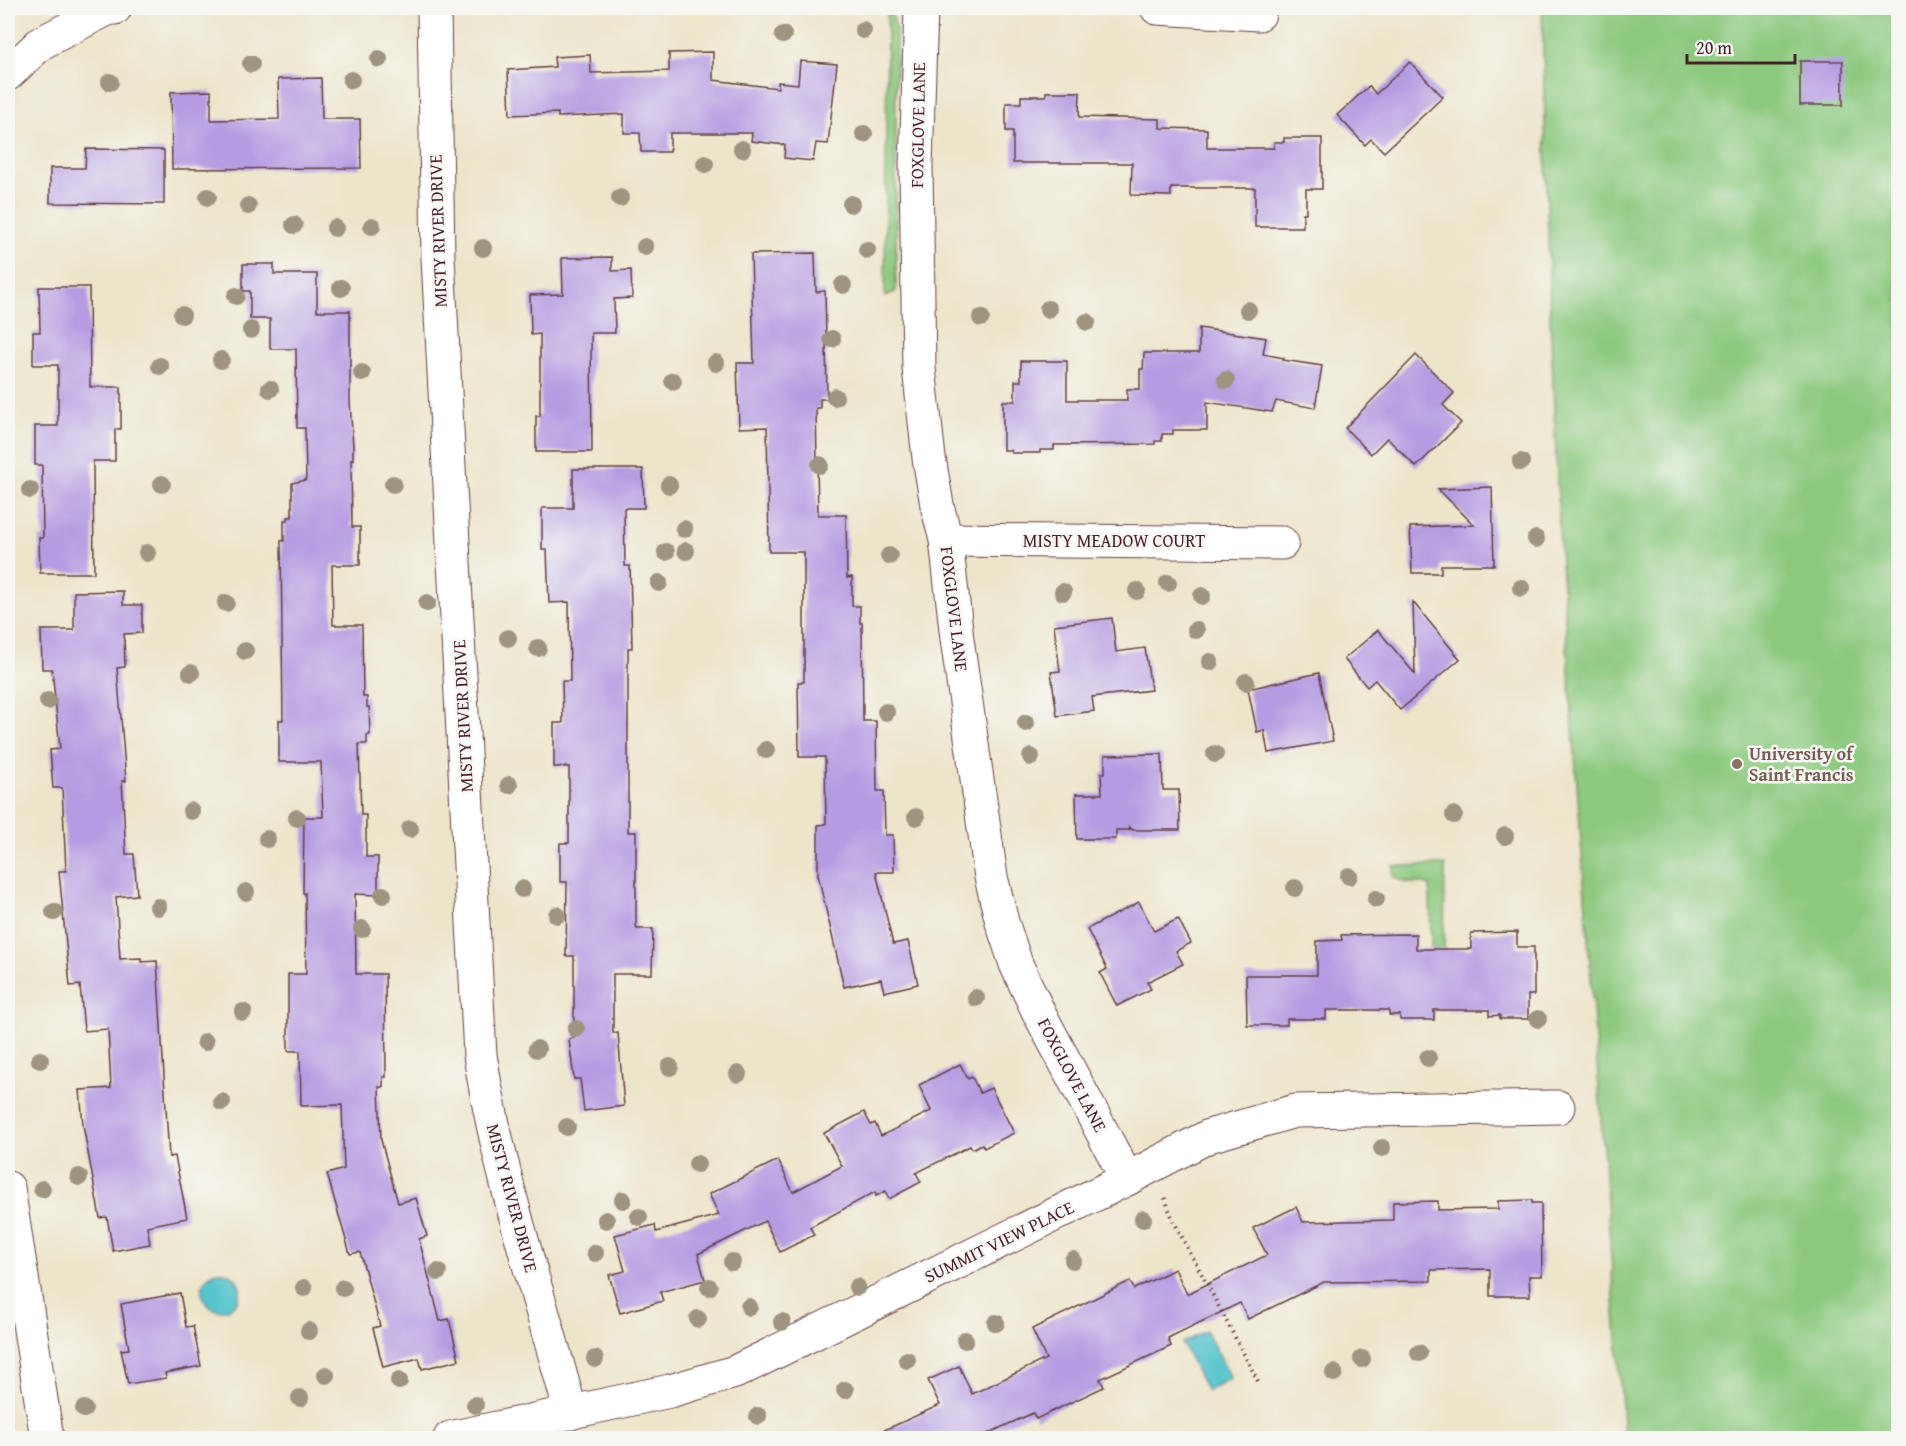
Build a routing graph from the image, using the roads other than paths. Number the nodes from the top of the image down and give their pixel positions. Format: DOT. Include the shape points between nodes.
graph roads {
  1 [pos="115,8"];
  2 [pos="434,8"];
  3 [pos="921,8"];
  4 [pos="1157,8"];
  5 [pos="1259,14"];
  6 [pos="8,74"];
  7 [pos="946,540"];
  8 [pos="1282,543"];
  9 [pos="1558,1107"];
  10 [pos="1127,1179"];
  11 [pos="8,1188"];
  12 [pos="571,1413"];
  13 [pos="48,1438"];
  14 [pos="450,1438"];
  1 -- 6 [label="street" via="41,43"];
  2 -- 12 [label="street, MISTY RIVER DRIVE" via="438,258 480,1055 505,1182"];
  3 -- 7 [label="street, FOXGLOVE LANE" via="916,166 919,368 929,458"];
  4 -- 5 [label="street"];
  7 -- 8 [label="street, MISTY MEADOW COURT"];
  7 -- 10 [label="street, FOXGLOVE LANE" via="980,809 1002,922 1038,1011"];
  9 -- 10 [label="street, SUMMIT VIEW PLACE" via="1295,1111 1209,1136"];
  10 -- 12 [label="street, SUMMIT VIEW PLACE" via="735,1372"];
  11 -- 13 [label="street"];
  12 -- 14 [label="street, SUMMIT VIEW PLACE"];
}
